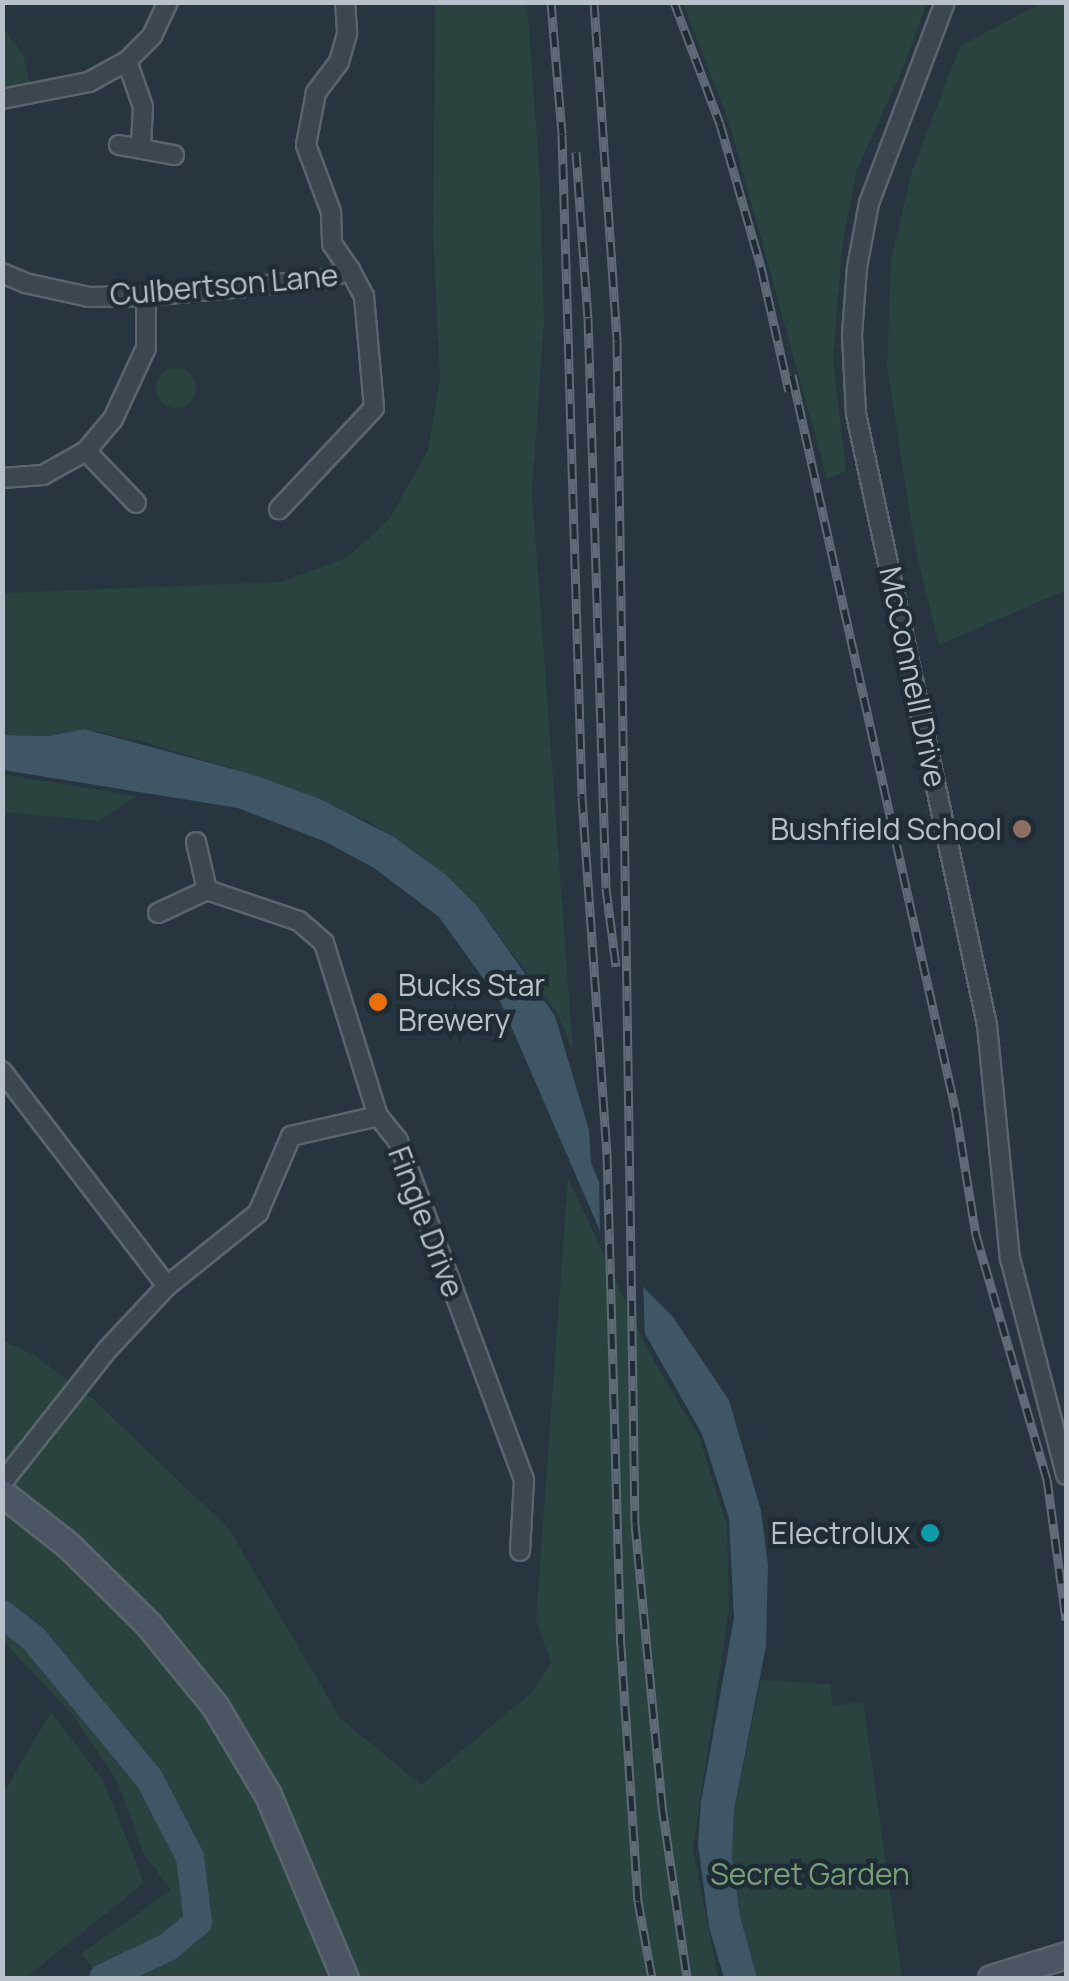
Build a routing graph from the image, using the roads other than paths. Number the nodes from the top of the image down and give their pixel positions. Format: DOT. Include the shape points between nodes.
graph roads {
  1 [pos="168,2"];
  2 [pos="346,2"];
  3 [pos="945,2"];
  4 [pos="127,62"];
  5 [pos="2,99"];
  6 [pos="118,145"];
  7 [pos="141,146"];
  8 [pos="174,155"];
  9 [pos="350,270"];
  10 [pos="2,273"];
  11 [pos="146,296"];
  12 [pos="86,451"];
  13 [pos="2,478"];
  14 [pos="136,503"];
  15 [pos="279,509"];
  16 [pos="196,842"];
  17 [pos="208,890"];
  18 [pos="158,912"];
  19 [pos="2,1071"];
  20 [pos="378,1116"];
  21 [pos="167,1286"];
  22 [pos="1059,1417"];
  23 [pos="1066,1475"];
  24 [pos="2,1483"];
  25 [pos="2,1492"];
  26 [pos="520,1551"];
  27 [pos="1066,1955"];
  28 [pos="345,1978"];
  29 [pos="992,1978"];
  1 -- 4 [label="street" via="152,36"];
  2 -- 9 [label="street" via="340,62 316,93 306,145 331,212 332,244"];
  3 -- 22 [label="street, McConnell Drive" via="868,203 852,335 856,414 986,1025 1010,1258"];
  4 -- 5 [label="street" via="89,82"];
  4 -- 7 [label="street" via="144,108"];
  6 -- 7 [label="street"];
  7 -- 8 [label="street"];
  9 -- 11 [label="street, Culbertson Lane" via="321,280"];
  9 -- 15 [label="street, Culbertson Lane" via="364,296 374,408"];
  10 -- 11 [label="street, Culbertson Lane" via="89,297"];
  11 -- 12 [label="street" via="146,348 112,419"];
  12 -- 13 [label="street" via="43,475"];
  12 -- 14 [label="street"];
  16 -- 17 [label="street"];
  17 -- 18 [label="street"];
  17 -- 20 [label="street" via="299,921 324,942"];
  19 -- 21 [label="street"];
  20 -- 21 [label="street, Fingle Drive" via="291,1136 258,1214"];
  20 -- 26 [label="street, Fingle Drive" via="398,1141 524,1480"];
  21 -- 24 [label="street, Fingle Drive" via="104,1352"];
  22 -- 23 [label="street, McConnell Drive"];
  25 -- 28 [label="street" via="148,1624 215,1706 268,1795"];
  27 -- 29 [label="street"];
}
